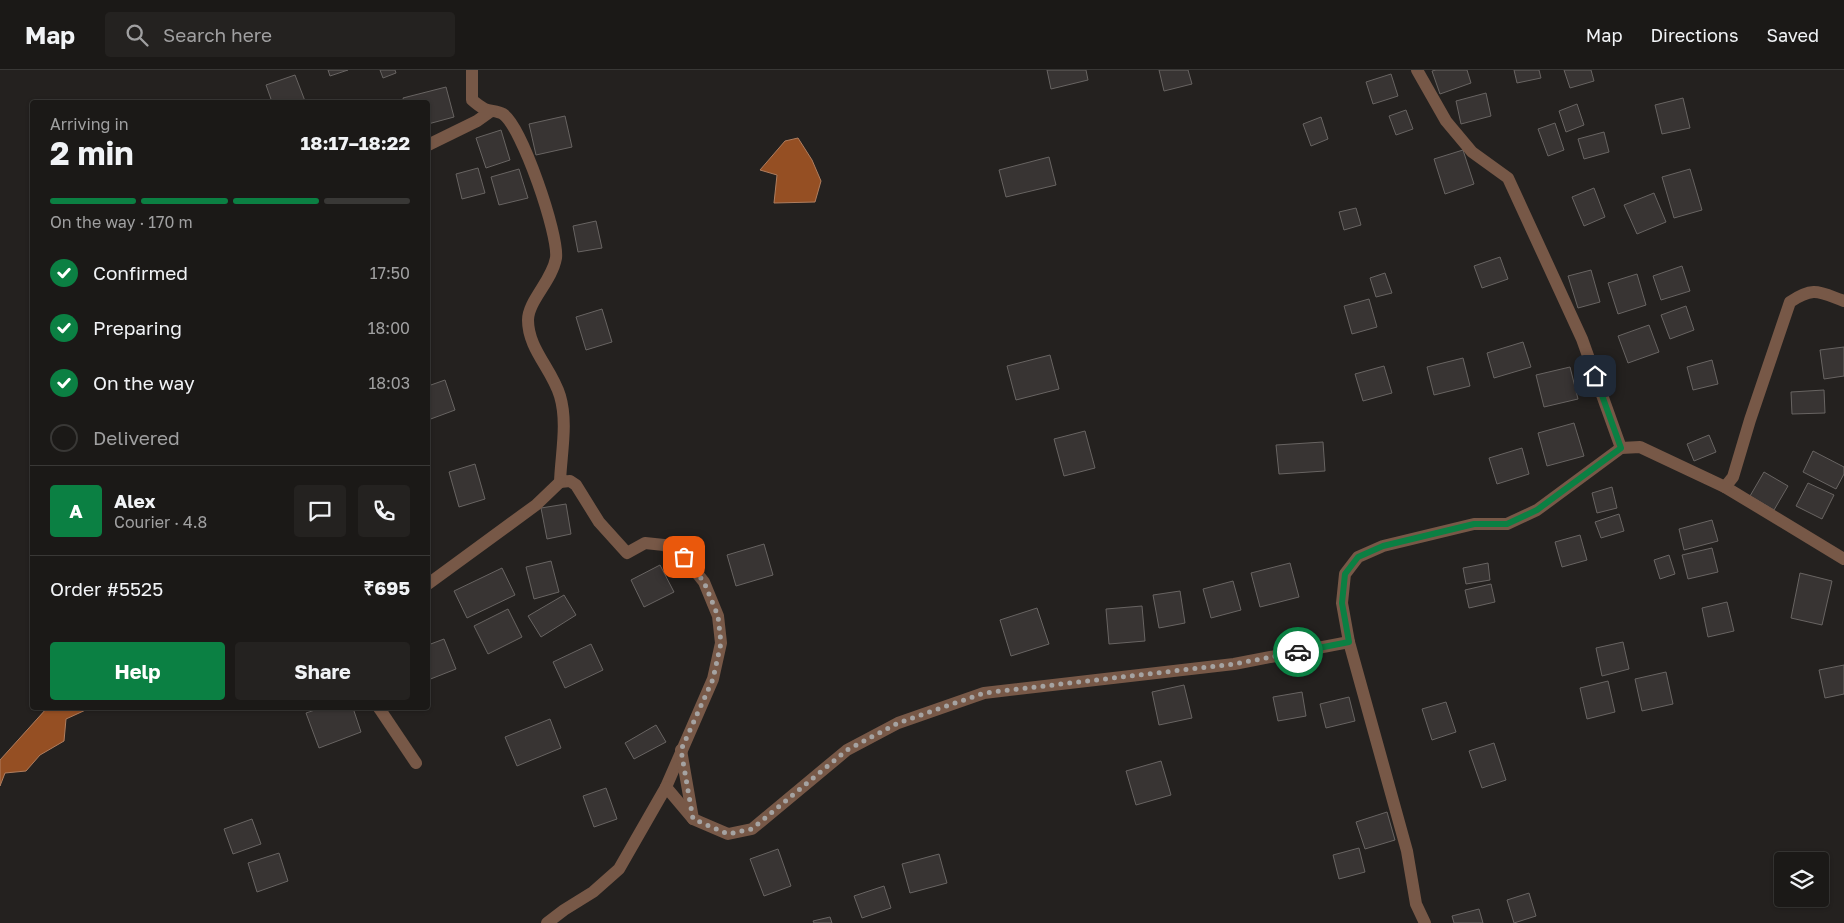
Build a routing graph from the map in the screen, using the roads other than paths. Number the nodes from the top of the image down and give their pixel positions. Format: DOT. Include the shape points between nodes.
graph roads {
  1 [pos="472,70"];
  2 [pos="1416,70"];
  3 [pos="490,111"];
  4 [pos="430,144"];
  5 [pos="1844,301"];
  6 [pos="1621,448"];
  7 [pos="560,482"];
  8 [pos="1725,487"];
  9 [pos="1844,560"];
  10 [pos="430,583"];
  11 [pos="1349,642"];
  12 [pos="380,710"];
  13 [pos="681,750"];
  14 [pos="416,763"];
  15 [pos="666,787"];
  16 [pos="693,819"];
  17 [pos="547,923"];
  18 [pos="1425,923"];
  1 -- 3 [label="street" via="472,100"];
  2 -- 6 [label="street" via="1446,121 1472,152 1508,178 1582,340"];
  3 -- 4 [label="street"];
  3 -- 7 [label="street" via="503,114 517,130 540,188 554,241 556,257 552,274 530,308 528,320 536,355 560,394 565,417"];
  5 -- 8 [label="street" via="1815,290 1790,302 1733,477"];
  6 -- 8 [label="street" via="1640,447"];
  6 -- 11 [label="street" via="1537,510 1507,524 1474,524 1383,546 1358,557 1345,574 1342,603"];
  7 -- 10 [label="street" via="536,505"];
  7 -- 13 [label="street" via="570,481 576,485 599,522 627,553 645,543 664,545 684,557 704,582 718,616 721,643 713,679"];
  8 -- 9 [label="street"];
  11 -- 16 [label="street" via="1234,664 984,693 898,723 847,750 752,829 728,834"];
  11 -- 18 [label="street" via="1408,851 1416,904"];
  12 -- 14 [label="street"];
  13 -- 15 [label="street"];
  13 -- 16 [label="street"];
  15 -- 16 [label="street"];
  15 -- 17 [label="street" via="619,869 593,892"];
}
